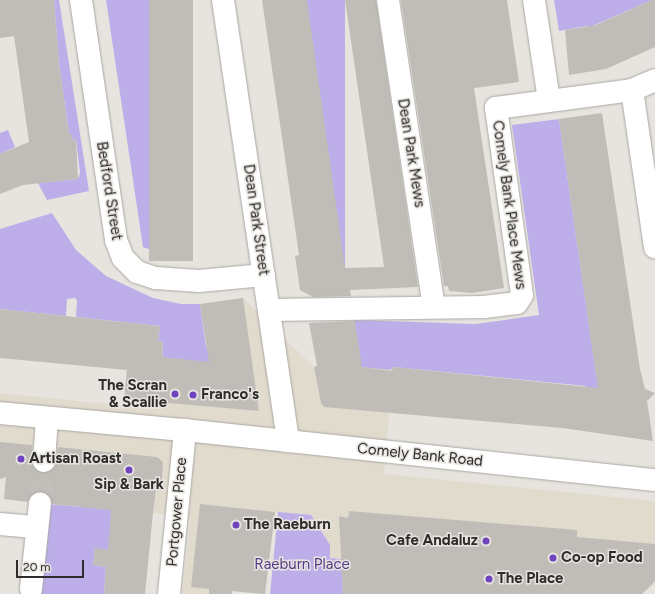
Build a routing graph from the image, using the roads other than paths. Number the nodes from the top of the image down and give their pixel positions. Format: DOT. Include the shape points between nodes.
graph roads {
  1 [pos="81,0"];
  2 [pos="223,0"];
  3 [pos="388,0"];
  4 [pos="534,0"];
  5 [pos="655,80"];
  6 [pos="632,90"];
  7 [pos="549,100"];
  8 [pos="655,247"];
  9 [pos="264,276"];
  10 [pos="434,307"];
  11 [pos="269,310"];
  12 [pos="0,413"];
  13 [pos="48,418"];
  14 [pos="185,430"];
  15 [pos="288,441"];
  16 [pos="44,461"];
  17 [pos="655,480"];
  18 [pos="40,503"];
  19 [pos="0,524"];
  20 [pos="37,527"];
  21 [pos="31,589"];
  22 [pos="169,594"];
  1 -- 9 [label="street, Bedford Street" via="116,240 123,258 137,272 156,278 199,281"];
  2 -- 9 [label="street, Dean Park Street"];
  3 -- 10 [label="street, Dean Park Mews"];
  4 -- 7 [label="street"];
  5 -- 6 [label="street"];
  6 -- 7 [label="street"];
  6 -- 8 [label="street"];
  7 -- 10 [label="street, Comely Bank Place Mews" via="496,108 522,295 520,301 484,307"];
  9 -- 11 [label="street, Dean Park Street"];
  10 -- 11 [label="street"];
  11 -- 15 [label="street, Dean Park Street"];
  12 -- 13 [label="street"];
  13 -- 14 [label="street"];
  13 -- 16 [label="street"];
  14 -- 15 [label="street, Comely Bank Road"];
  14 -- 22 [label="street, Portgower Place"];
  15 -- 17 [label="street, Comely Bank Road"];
  18 -- 20 [label="street"];
  19 -- 20 [label="street"];
  20 -- 21 [label="street"];
}
